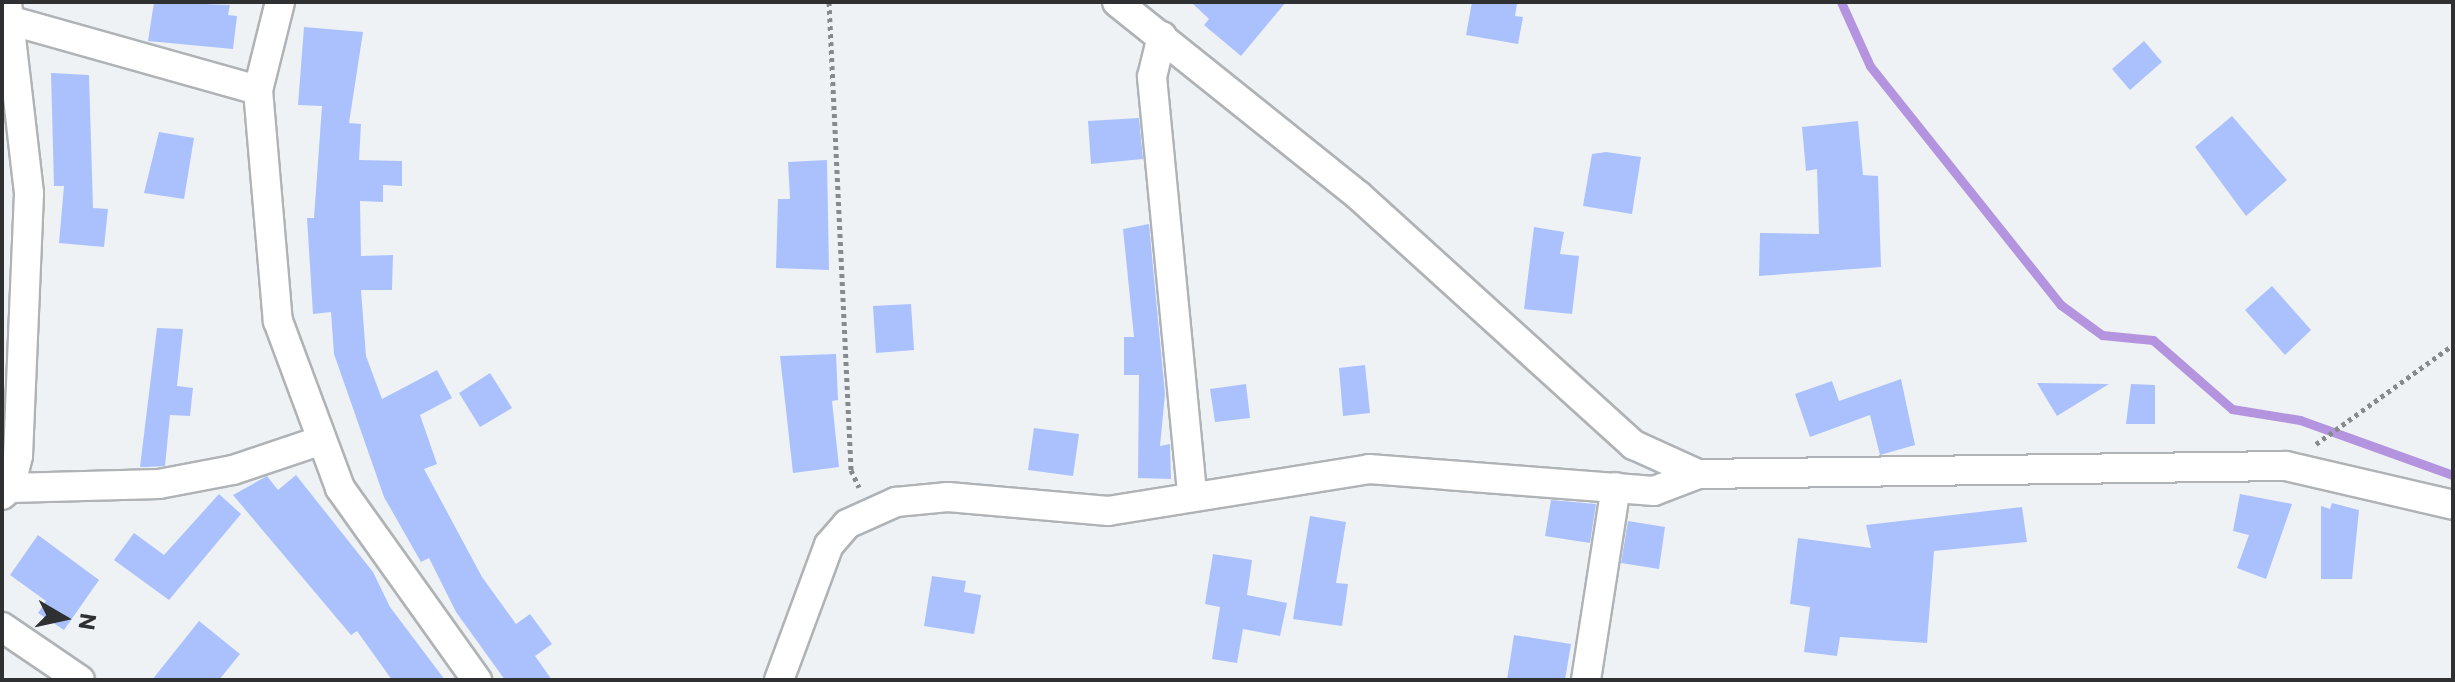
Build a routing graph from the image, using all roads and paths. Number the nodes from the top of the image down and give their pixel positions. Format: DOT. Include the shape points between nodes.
graph roads {
  1 [pos="280,2"];
  2 [pos="829,2"];
  3 [pos="1117,2"];
  4 [pos="10,11"];
  5 [pos="1162,36"];
  6 [pos="258,90"];
  7 [pos="2453,345"];
  8 [pos="319,441"];
  9 [pos="2286,466"];
  10 [pos="1698,474"];
  11 [pos="1616,487"];
  12 [pos="6,492"];
  13 [pos="1192,495"];
  14 [pos="2453,505"];
  15 [pos="871,512"];
  16 [pos="2,627"];
  17 [pos="80,680"];
  18 [pos="477,680"];
  19 [pos="779,680"];
  20 [pos="1586,680"];
  1 -- 6 [label="street"];
  2 -- 15 [label="path" via="851,470"];
  3 -- 5 [label="street"];
  4 -- 6 [label="street"];
  4 -- 12 [label="street" via="29,193 18,456"];
  5 -- 10 [label="street" via="1359,196 1634,445"];
  5 -- 13 [label="street" via="1152,77"];
  6 -- 8 [label="street" via="278,321"];
  7 -- 9 [label="path"];
  8 -- 12 [label="street" via="233,470 159,484"];
  8 -- 18 [label="street" via="340,488"];
  9 -- 10 [label="street"];
  9 -- 14 [label="street"];
  10 -- 11 [label="street" via="1654,491"];
  11 -- 13 [label="street" via="1369,469"];
  11 -- 20 [label="street"];
  13 -- 15 [label="street" via="1108,511 922,497"];
  15 -- 19 [label="street" via="847,524 829,545"];
  16 -- 17 [label="street"];
}
